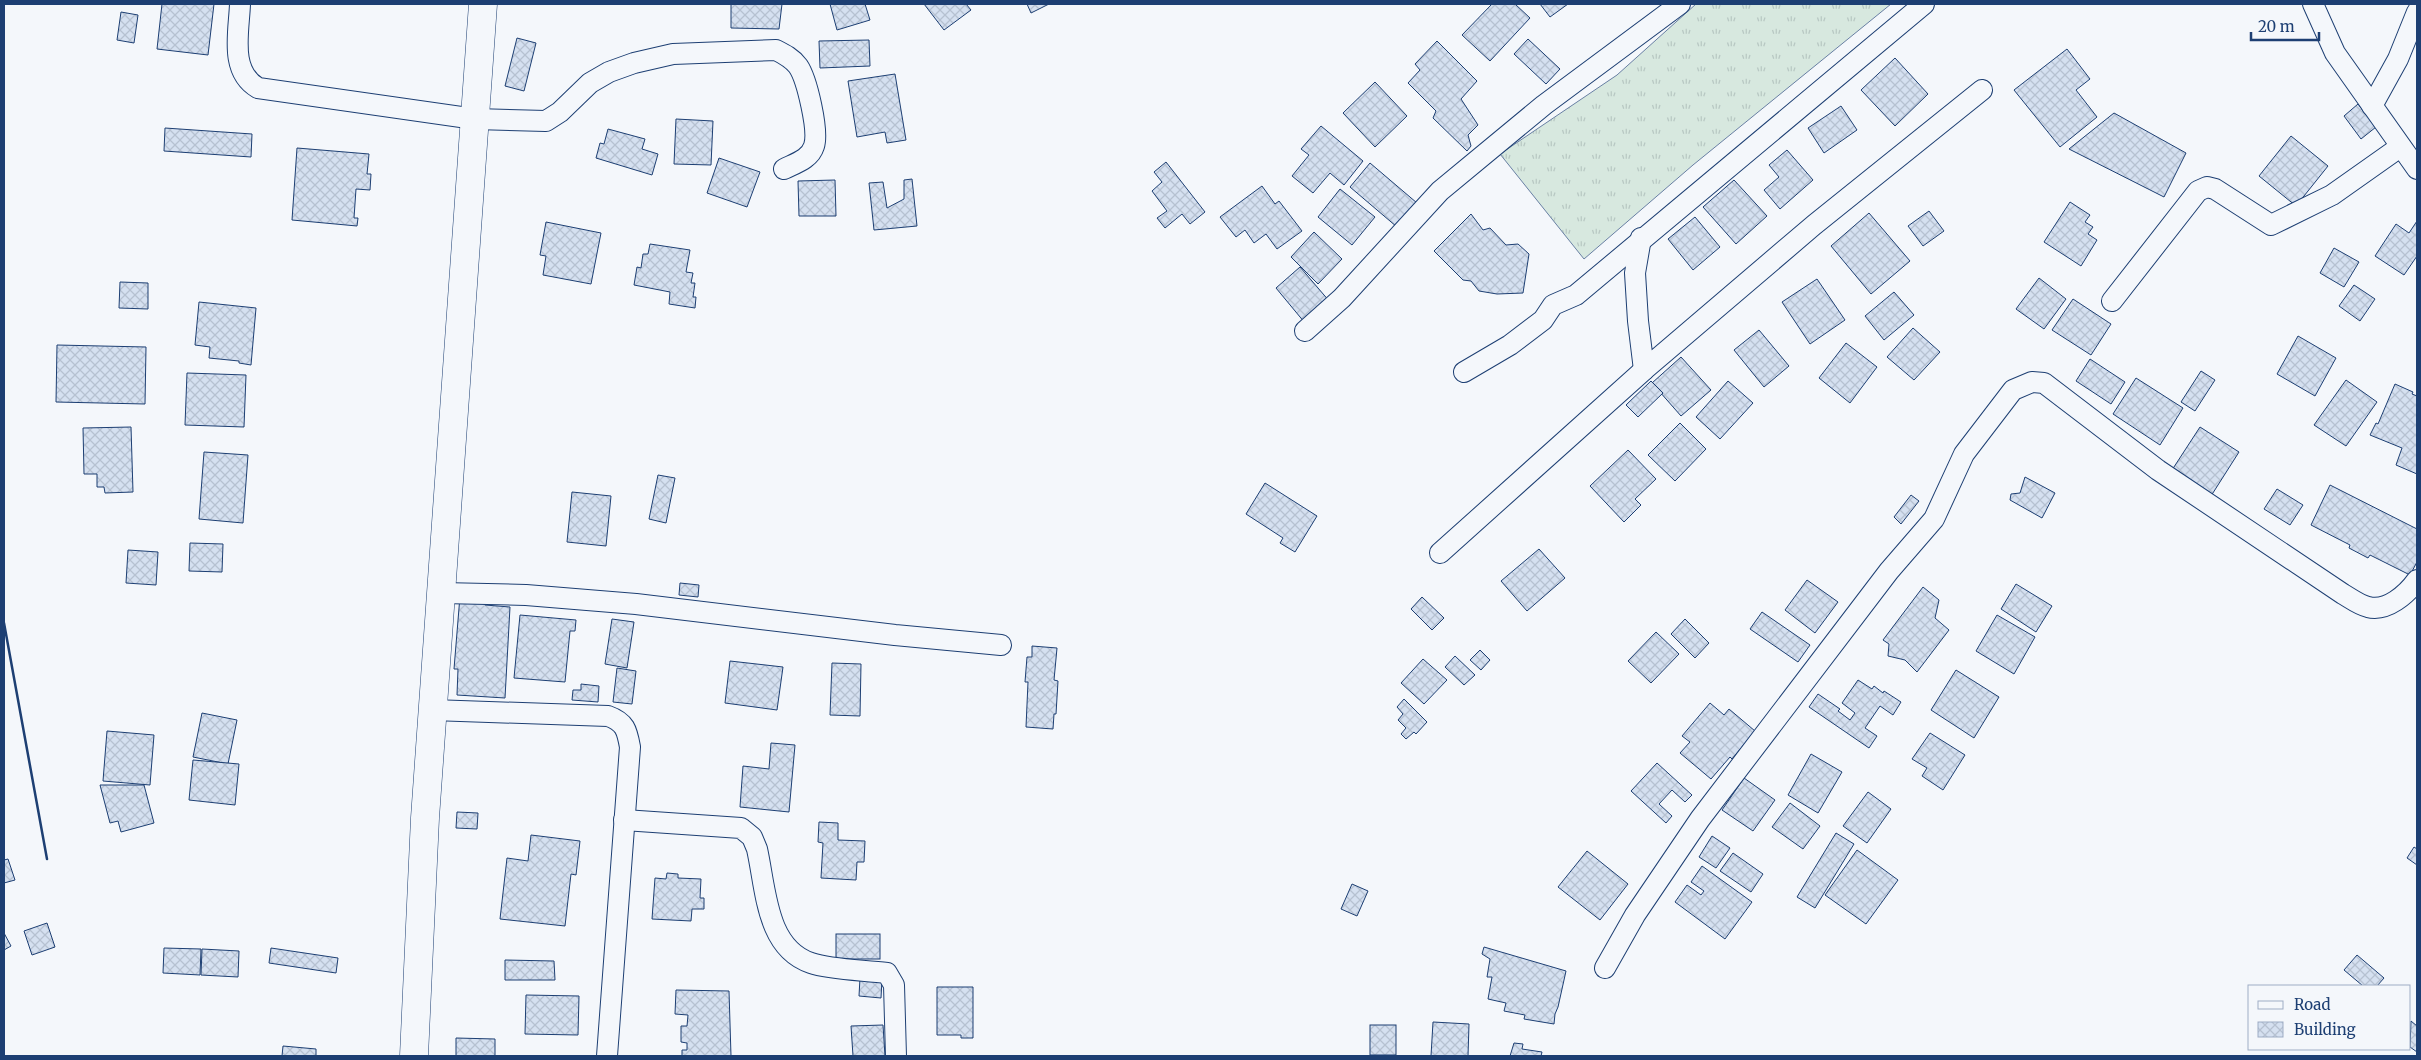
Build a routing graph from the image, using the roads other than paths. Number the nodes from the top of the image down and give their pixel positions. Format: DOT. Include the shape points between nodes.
graph roads {
  1 [pos="240,4"];
  2 [pos="483,4"];
  3 [pos="1680,4"];
  4 [pos="1924,4"];
  5 [pos="2313,4"];
  6 [pos="2417,12"];
  7 [pos="1982,90"];
  8 [pos="2372,106"];
  9 [pos="475,119"];
  10 [pos="2400,147"];
  11 [pos="2417,168"];
  12 [pos="784,169"];
  13 [pos="1641,238"];
  14 [pos="2112,300"];
  15 [pos="1305,331"];
  16 [pos="1644,370"];
  17 [pos="1464,372"];
  18 [pos="1440,552"];
  19 [pos="2417,580"];
  20 [pos="442,593"];
  21 [pos="1001,645"];
  22 [pos="432,710"];
  23 [pos="624,820"];
  24 [pos="1604,968"];
  25 [pos="414,1056"];
  26 [pos="608,1056"];
  27 [pos="896,1056"];
  1 -- 9 [label="street" via="239,64 243,75 258,88"];
  2 -- 9 [label="street"];
  3 -- 15 [label="street" via="1544,105 1440,191 1342,298"];
  4 -- 13 [label="street"];
  5 -- 8 [label="street" via="2335,53"];
  6 -- 8 [label="street" via="2398,59"];
  7 -- 16 [label="street" via="1822,219"];
  8 -- 10 [label="street"];
  9 -- 12 [label="street" via="546,122 590,83 610,72 673,54 776,50 799,67 808,92 815,133 814,146 807,158"];
  9 -- 20 [label="street"];
  10 -- 11 [label="street"];
  10 -- 14 [label="street" via="2332,195 2271,225 2215,189 2208,187 2198,191"];
  13 -- 16 [label="street" via="1635,273"];
  13 -- 17 [label="street" via="1576,295 1553,305 1543,320 1510,345"];
  16 -- 18 [label="street"];
  19 -- 24 [label="street" via="2404,595 2385,606 2368,608 2158,470 2044,383 2032,382 2013,390 1964,454 1934,518 1889,571 1700,819 1635,914"];
  20 -- 21 [label="street" via="526,594 636,604"];
  20 -- 22 [label="street"];
  22 -- 23 [label="street" via="608,716 620,720 630,747"];
  22 -- 25 [label="street"];
  23 -- 26 [label="street"];
  23 -- 27 [label="street" via="741,828 752,837 777,935 793,954 812,963 887,974 892,979"];
}
